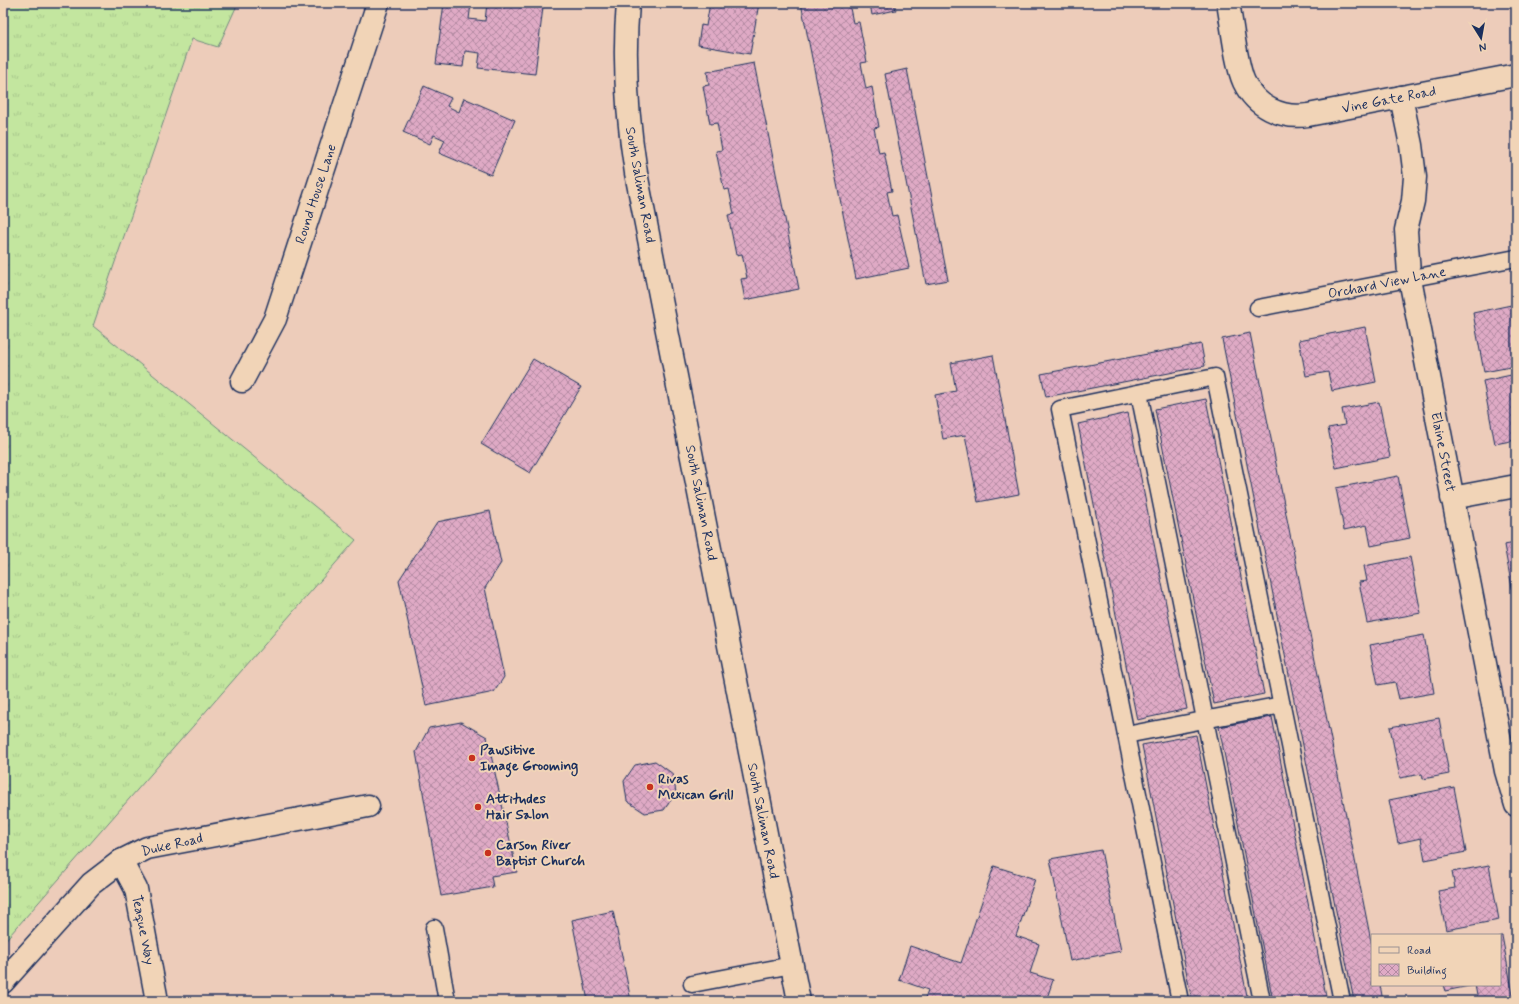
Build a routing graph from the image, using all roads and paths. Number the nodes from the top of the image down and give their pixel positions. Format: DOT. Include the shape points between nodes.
graph roads {
  1 [pos="378,3"];
  2 [pos="628,3"];
  3 [pos="1228,3"];
  4 [pos="1516,75"];
  5 [pos="1401,97"];
  6 [pos="1516,258"];
  7 [pos="1410,279"];
  8 [pos="1258,308"];
  9 [pos="242,381"];
  10 [pos="1139,393"];
  11 [pos="1516,486"];
  12 [pos="1452,498"];
  13 [pos="1282,705"];
  14 [pos="1204,720"];
  15 [pos="1126,735"];
  16 [pos="1516,805"];
  17 [pos="368,806"];
  18 [pos="122,861"];
  19 [pos="434,928"];
  20 [pos="792,965"];
  21 [pos="3,982"];
  22 [pos="692,984"];
  23 [pos="157,1001"];
  24 [pos="447,1001"];
  25 [pos="799,1001"];
  26 [pos="1180,1001"];
  27 [pos="1262,1001"];
  28 [pos="1342,1001"];
  1 -- 9 [label="street, Round House Lane" via="275,319"];
  2 -- 20 [label="street, South Saliman Road" via="627,102 636,173"];
  3 -- 5 [label="street, Vine Gate Road" via="1244,81 1264,106 1282,115 1297,117"];
  4 -- 5 [label="street, Vine Gate Road"];
  5 -- 7 [label="street, Elaine Street" via="1415,177 1413,202 1406,230 1406,255"];
  6 -- 7 [label="lane, Orchard View Lane"];
  7 -- 8 [label="lane, Orchard View Lane"];
  7 -- 12 [label="street, Elaine Street"];
  10 -- 13 [label="lane" via="1215,377"];
  10 -- 14 [label="lane"];
  10 -- 15 [label="lane" via="1060,409"];
  11 -- 12 [label="street"];
  12 -- 16 [label="street, Elaine Street" via="1506,771"];
  13 -- 14 [label="lane"];
  13 -- 28 [label="lane"];
  14 -- 15 [label="lane"];
  14 -- 27 [label="lane"];
  15 -- 26 [label="lane"];
  17 -- 18 [label="street, Duke Road" via="147,848"];
  18 -- 21 [label="street, Duke Road" via="91,884"];
  18 -- 23 [label="street, Teaque Way" via="136,889"];
  19 -- 24 [label="lane"];
  20 -- 22 [label="lane"];
  20 -- 25 [label="street, South Saliman Road"];
}
